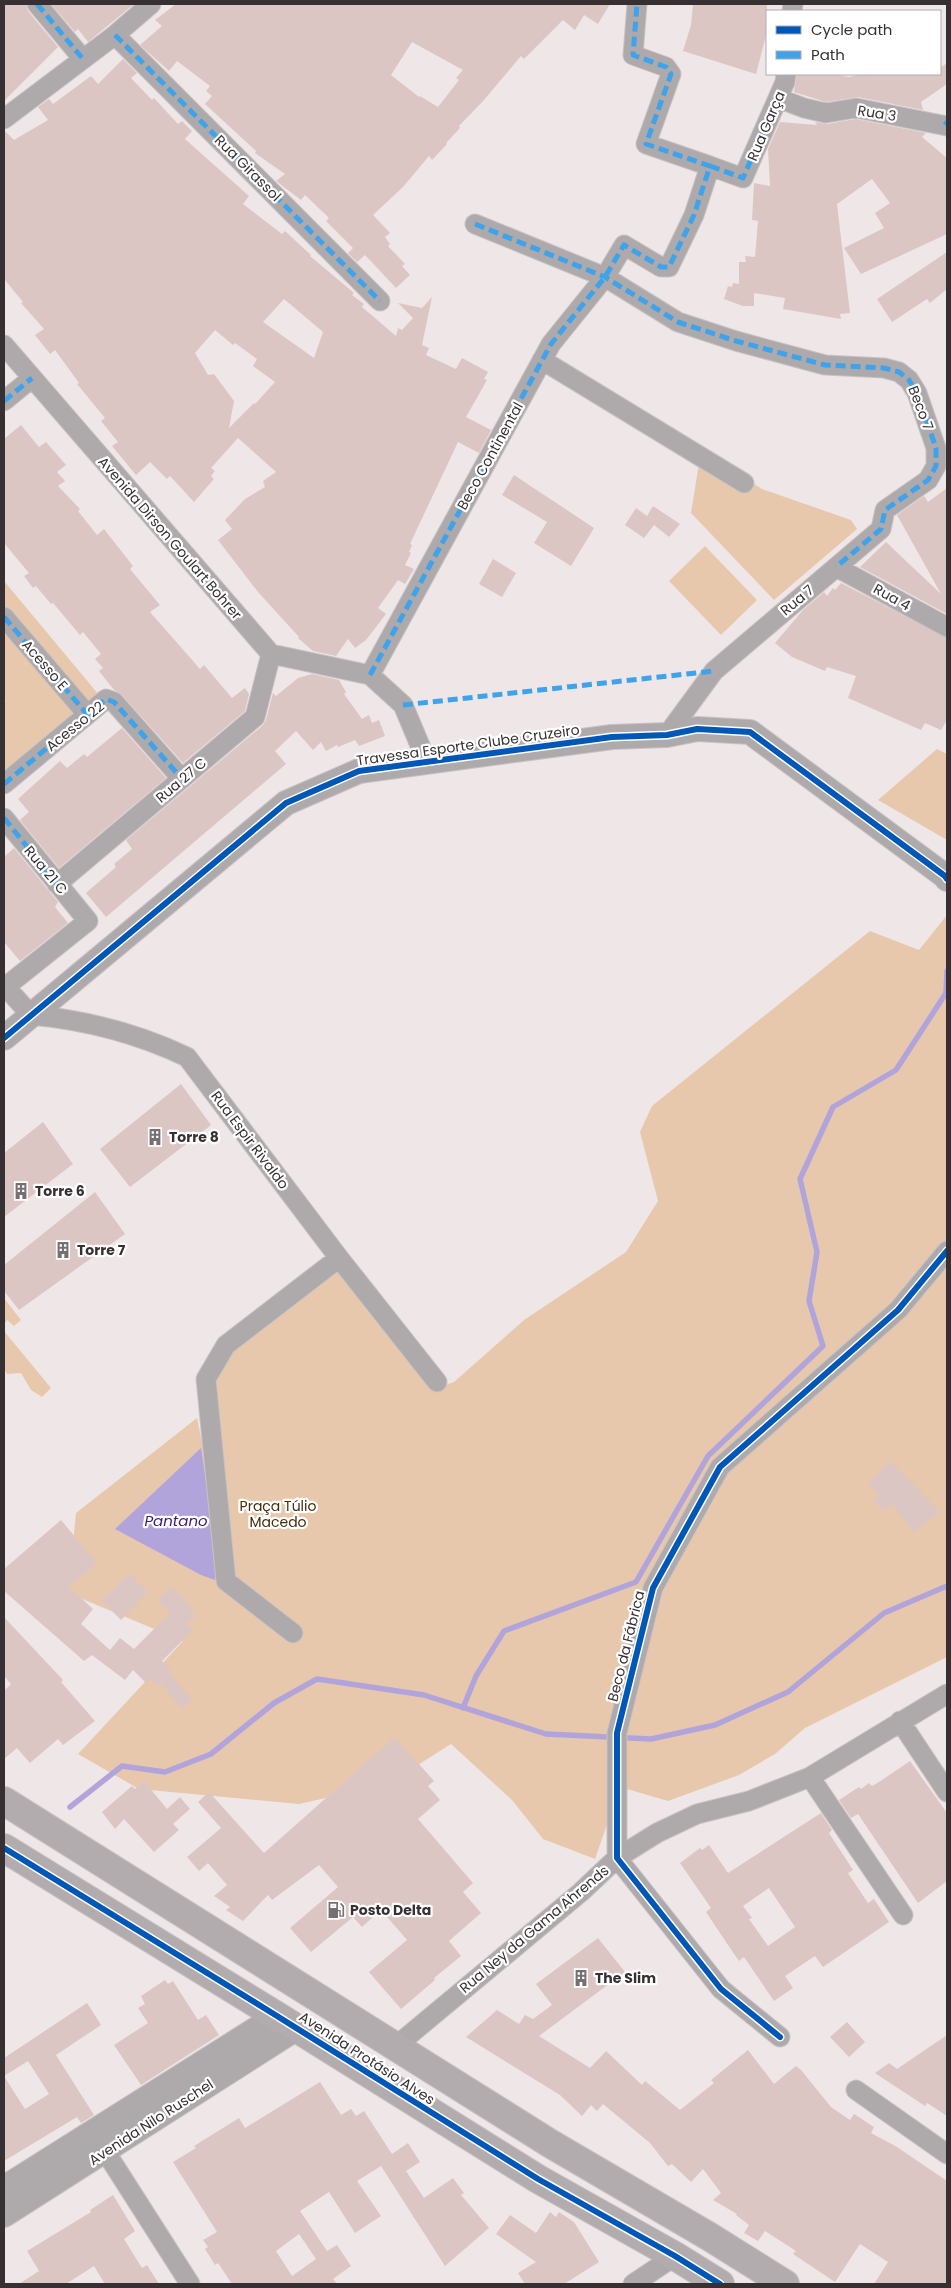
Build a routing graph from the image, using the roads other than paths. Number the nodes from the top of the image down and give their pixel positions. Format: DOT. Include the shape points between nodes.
graph roads {
  1 [pos="37,4"];
  2 [pos="152,4"];
  3 [pos="637,4"];
  4 [pos="116,35"];
  5 [pos="83,58"];
  6 [pos="786,75"];
  7 [pos="778,98"];
  8 [pos="4,119"];
  9 [pos="946,124"];
  10 [pos="710,166"];
  11 [pos="475,224"];
  12 [pos="605,277"];
  13 [pos="380,300"];
  14 [pos="4,345"];
  15 [pos="542,360"];
  16 [pos="32,378"];
  17 [pos="4,401"];
  18 [pos="744,483"];
  19 [pos="881,529"];
  20 [pos="836,567"];
  21 [pos="4,617"];
  22 [pos="947,627"];
  23 [pos="271,654"];
  24 [pos="370,675"];
  25 [pos="87,714"];
  26 [pos="667,735"];
  27 [pos="427,762"];
  28 [pos="182,779"];
  29 [pos="4,784"];
  30 [pos="4,818"];
  31 [pos="947,879"];
  32 [pos="57,884"];
  33 [pos="4,987"];
  34 [pos="31,1015"];
  35 [pos="4,1038"];
  36 [pos="947,1251"];
  37 [pos="339,1258"];
  38 [pos="437,1382"];
  39 [pos="293,1633"];
  40 [pos="947,1694"];
  41 [pos="900,1722"];
  42 [pos="810,1777"];
  43 [pos="947,1792"];
  44 [pos="4,1801"];
  45 [pos="4,1848"];
  46 [pos="617,1858"];
  47 [pos="903,1916"];
  48 [pos="240,1950"];
  49 [pos="287,2022"];
  50 [pos="780,2037"];
  51 [pos="396,2046"];
  52 [pos="856,2090"];
  53 [pos="99,2142"];
  54 [pos="552,2144"];
  55 [pos="944,2148"];
  56 [pos="538,2179"];
  57 [pos="4,2188"];
  58 [pos="4,2216"];
  59 [pos="675,2256"];
  60 [pos="190,2284"];
  61 [pos="632,2284"];
  62 [pos="720,2284"];
  63 [pos="785,2284"];
  1 -- 5 [label="street"];
  2 -- 4 [label="street"];
  3 -- 10 [label="street" via="633,54 666,67 671,74 646,144"];
  4 -- 5 [label="street"];
  4 -- 13 [label="street, Rua Girassol"];
  5 -- 8 [label="street"];
  6 -- 7 [label="street, Rua Garça"];
  7 -- 9 [label="street, Rua 3" via="826,113 856,108"];
  7 -- 10 [label="street, Rua Garça" via="743,178"];
  10 -- 12 [label="street, Beco Continental" via="694,215 669,267 661,267 624,245"];
  11 -- 12 [label="street"];
  12 -- 15 [label="street, Beco Continental" via="551,344"];
  12 -- 19 [label="street, Beco 7" via="678,322 825,365 884,368 899,372 909,380 917,393 936,448 936,466 928,480 885,510"];
  14 -- 16 [label="street, Avenida Dirson Goulart Bohrer"];
  15 -- 18 [label="street"];
  15 -- 24 [label="street, Beco Continental"];
  16 -- 17 [label="street"];
  16 -- 23 [label="street, Avenida Dirson Goulart Bohrer"];
  19 -- 20 [label="street, Rua 7"];
  20 -- 22 [label="street, Rua 4"];
  20 -- 26 [label="street, Rua 7" via="714,671"];
  21 -- 25 [label="street, Acesso E"];
  23 -- 24 [label="street"];
  23 -- 28 [label="street, Rua 27 C" via="255,717"];
  24 -- 27 [label="street" via="403,705"];
  25 -- 28 [label="street, Acesso 22" via="106,699 114,702"];
  25 -- 29 [label="street, Acesso 22"];
  26 -- 27 [label="street, Travessa Esporte Clube Cruzeiro" via="612,737"];
  26 -- 31 [label="street, Travessa Esporte Clube Cruzeiro" via="697,729 750,732"];
  27 -- 34 [label="street, Travessa Esporte Clube Cruzeiro" via="359,771 286,803"];
  28 -- 32 [label="street, Rua 27 C"];
  30 -- 32 [label="street, Rua 21 C"];
  32 -- 33 [label="street, Rua 21 C" via="88,921"];
  33 -- 34 [label="street"];
  34 -- 35 [label="street, Travessa Esporte Clube Cruzeiro"];
  34 -- 37 [label="street, Rua Espir Rivaldo" via="69,1018 157,1043 187,1057"];
  36 -- 46 [label="street, Beco da Fábrica" via="898,1310 720,1466 653,1588 616,1738"];
  37 -- 38 [label="street, Rua Espir Rivaldo"];
  37 -- 39 [label="street" via="226,1345 206,1379 226,1581"];
  40 -- 41 [label="street, Rua Ney da Gama Ahrends"];
  41 -- 42 [label="street, Rua Ney da Gama Ahrends"];
  41 -- 43 [label="street"];
  42 -- 46 [label="street, Rua Ney da Gama Ahrends" via="749,1801 697,1814"];
  42 -- 47 [label="street"];
  44 -- 48 [label="main road, Avenida Protásio Alves"];
  45 -- 49 [label="main road, Avenida Protásio Alves"];
  46 -- 50 [label="street" via="721,1989"];
  46 -- 51 [label="street, Rua Ney da Gama Ahrends" via="581,1892"];
  48 -- 49 [label="main road" via="292,2009"];
  48 -- 51 [label="main road, Avenida Protásio Alves"];
  49 -- 53 [label="street, Avenida Nilo Ruschel"];
  49 -- 56 [label="main road, Avenida Protásio Alves"];
  51 -- 54 [label="main road, Avenida Protásio Alves"];
  52 -- 55 [label="street"];
  53 -- 57 [label="street, Avenida Nilo Ruschel"];
  53 -- 58 [label="street, Avenida Nilo Ruschel"];
  53 -- 60 [label="street"];
  54 -- 56 [label="main road" via="563,2160 563,2172 558,2176"];
  54 -- 63 [label="main road, Avenida Protásio Alves"];
  56 -- 59 [label="main road, Avenida Protásio Alves"];
  59 -- 61 [label="street"];
  59 -- 62 [label="main road, Avenida Protásio Alves"];
}
